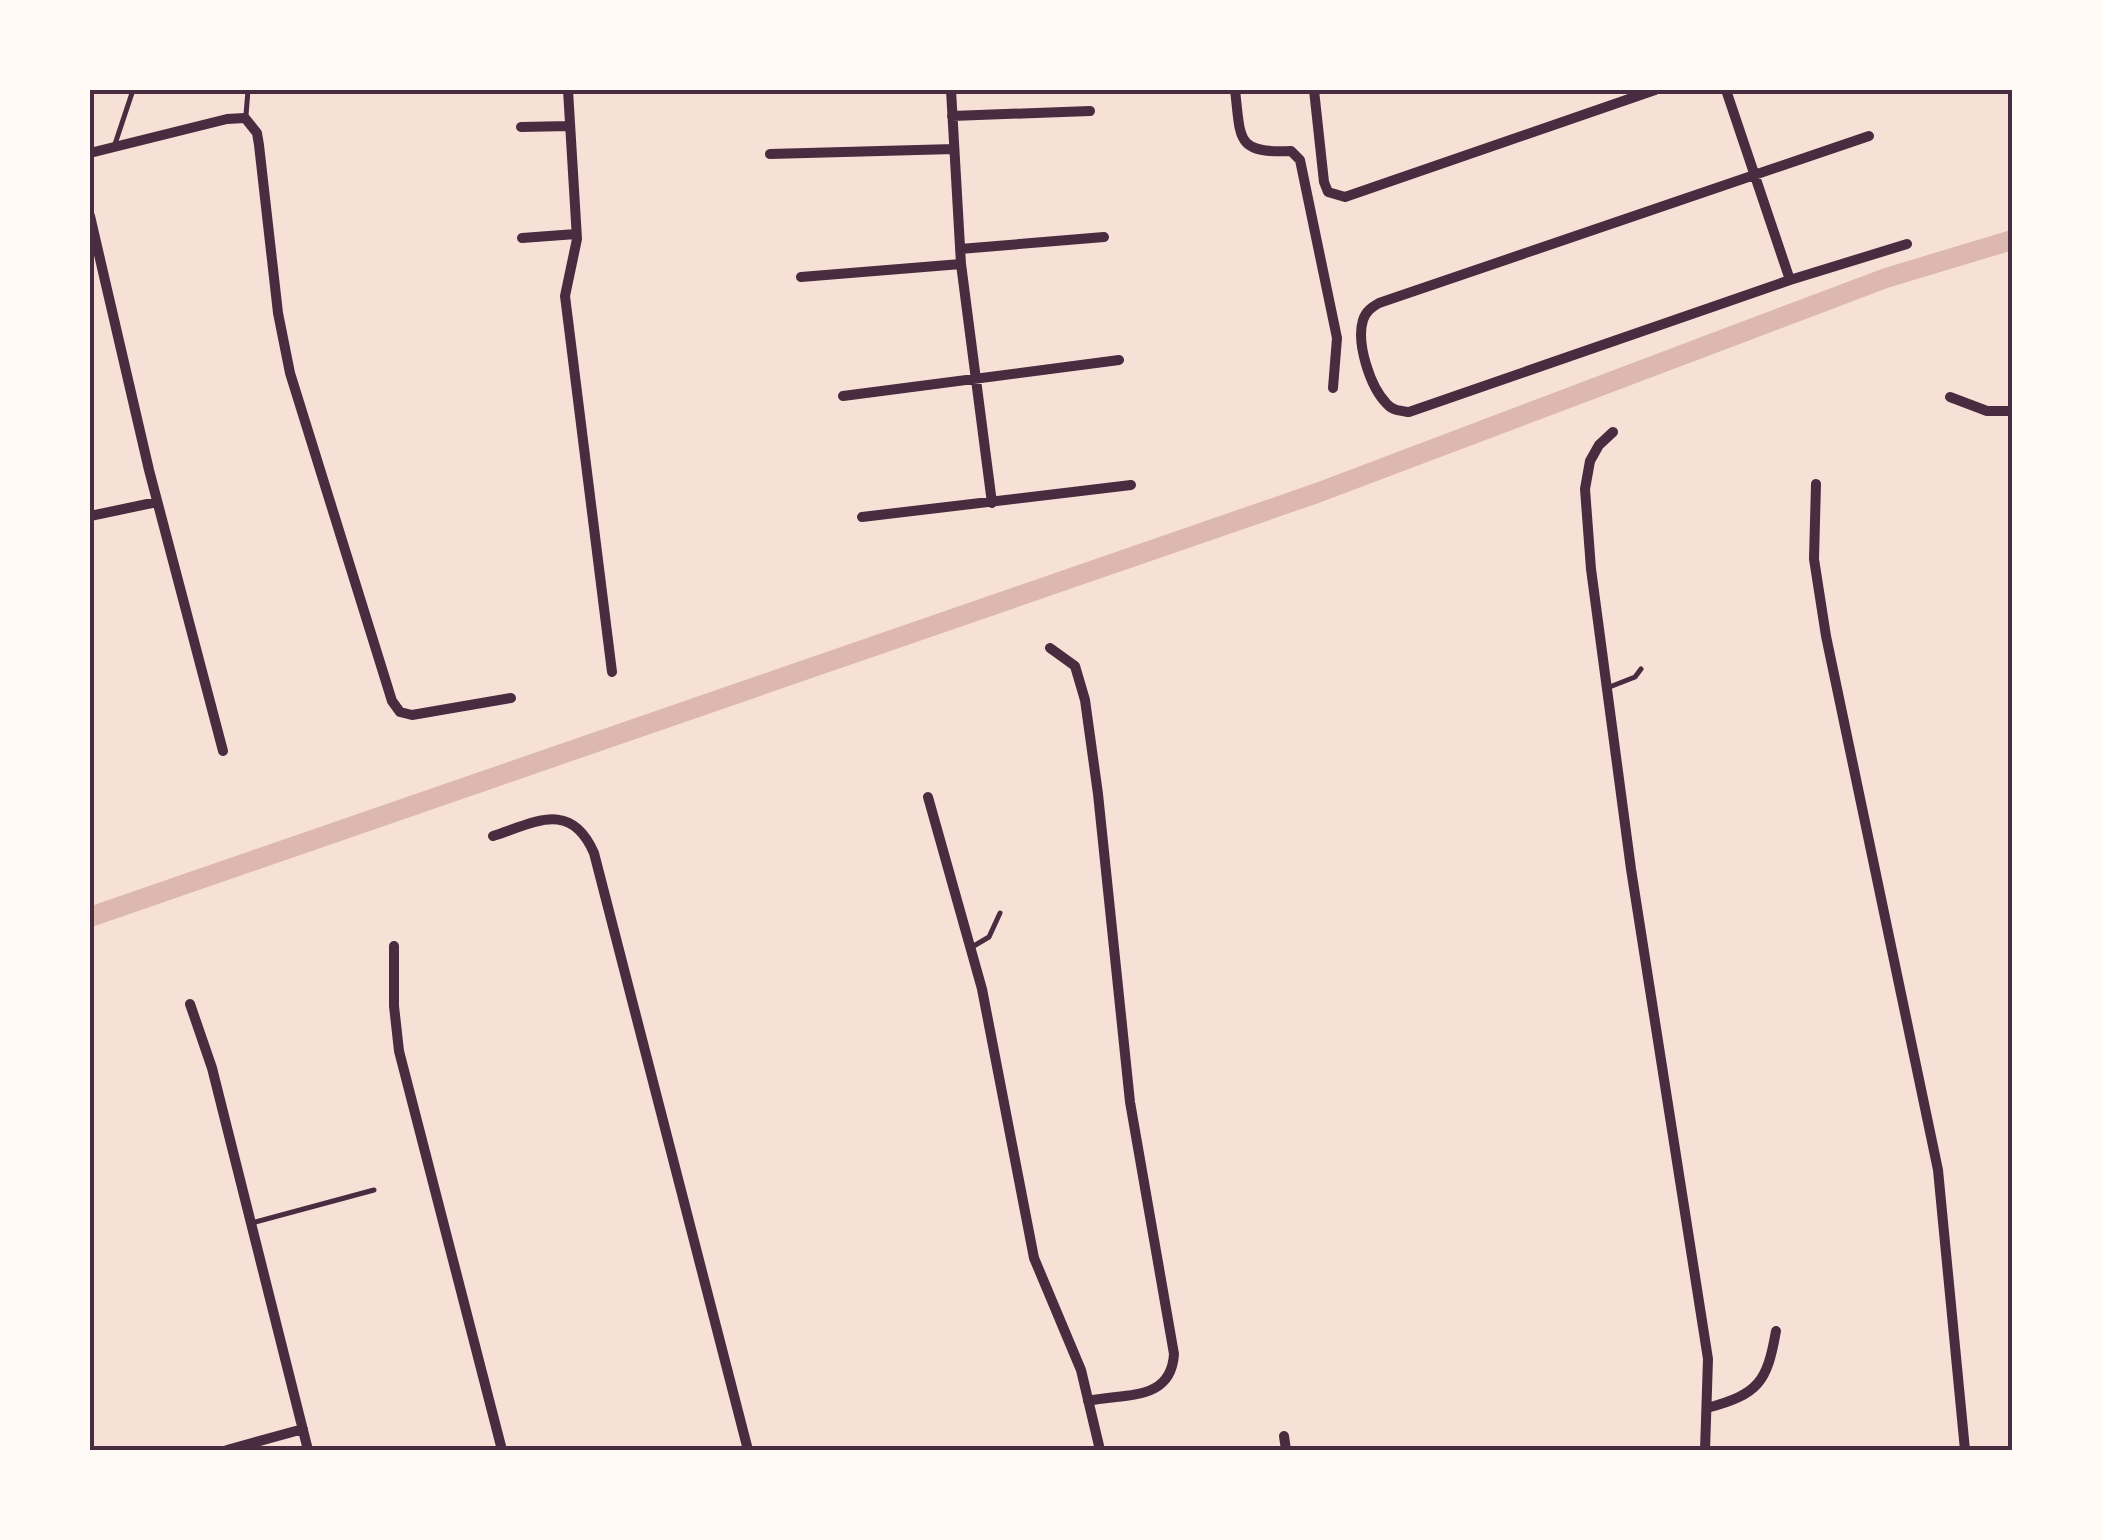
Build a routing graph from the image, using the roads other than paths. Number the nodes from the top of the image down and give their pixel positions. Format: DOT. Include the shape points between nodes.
graph roads {
  1 [pos="133,90"];
  2 [pos="248,90"];
  3 [pos="568,90"];
  4 [pos="951,90"];
  5 [pos="1235,90"];
  6 [pos="1314,90"];
  7 [pos="1655,90"];
  8 [pos="1726,90"];
  9 [pos="1090,111"];
  10 [pos="952,116"];
  11 [pos="245,118"];
  12 [pos="570,126"];
  13 [pos="521,127"];
  14 [pos="1869,136"];
  15 [pos="113,147"];
  16 [pos="954,149"];
  17 [pos="90,153"];
  18 [pos="770,154"];
  19 [pos="1754,175"];
  20 [pos="90,216"];
  21 [pos="576,234"];
  22 [pos="1104,237"];
  23 [pos="522,238"];
  24 [pos="1907,244"];
  25 [pos="960,248"];
  26 [pos="961,264"];
  27 [pos="801,277"];
  28 [pos="1790,280"];
  29 [pos="1118,360"];
  30 [pos="976,378"];
  31 [pos="1333,388"];
  32 [pos="843,396"];
  33 [pos="1950,398"];
  34 [pos="2012,411"];
  35 [pos="1614,432"];
  36 [pos="1816,484"];
  37 [pos="1131,485"];
  38 [pos="157,502"];
  39 [pos="992,503"];
  40 [pos="90,516"];
  41 [pos="862,518"];
  42 [pos="1050,648"];
  43 [pos="1641,669"];
  44 [pos="612,672"];
  45 [pos="1607,688"];
  46 [pos="511,698"];
  47 [pos="223,751"];
  48 [pos="928,797"];
  49 [pos="492,836"];
  50 [pos="1000,913"];
  51 [pos="394,946"];
  52 [pos="970,948"];
  53 [pos="190,1004"];
  54 [pos="374,1190"];
  55 [pos="251,1224"];
  56 [pos="1776,1330"];
  57 [pos="1088,1401"];
  58 [pos="1707,1408"];
  59 [pos="303,1429"];
  60 [pos="1284,1436"];
  61 [pos="226,1450"];
  62 [pos="308,1450"];
  63 [pos="502,1450"];
  64 [pos="748,1450"];
  65 [pos="1100,1450"];
  66 [pos="1286,1450"];
  67 [pos="1704,1450"];
  68 [pos="1965,1450"];
  1 -- 15 [label="lane"];
  2 -- 11 [label="lane"];
  3 -- 12 [label="street"];
  4 -- 10 [label="street"];
  5 -- 31 [label="street" via="1247,146 1290,151 1300,160 1337,338"];
  6 -- 7 [label="street" via="1324,182 1337,196"];
  8 -- 19 [label="street"];
  9 -- 10 [label="street"];
  10 -- 16 [label="street"];
  11 -- 15 [label="street"];
  11 -- 46 [label="street" via="257,132 290,373 392,701 412,715"];
  12 -- 13 [label="street"];
  12 -- 21 [label="street"];
  14 -- 19 [label="street"];
  15 -- 17 [label="street"];
  16 -- 18 [label="street"];
  16 -- 25 [label="street"];
  19 -- 28 [label="street"];
  19 -- 28 [label="street" via="1379,303 1362,322 1369,373 1386,404 1410,412"];
  20 -- 38 [label="street"];
  21 -- 23 [label="street"];
  21 -- 44 [label="street" via="565,296"];
  22 -- 25 [label="street"];
  24 -- 28 [label="street"];
  25 -- 26 [label="street"];
  26 -- 27 [label="street"];
  26 -- 30 [label="street"];
  29 -- 30 [label="street"];
  30 -- 32 [label="street"];
  30 -- 39 [label="street"];
  33 -- 34 [label="street" via="1987,411"];
  35 -- 45 [label="street" via="1590,461 1585,489"];
  36 -- 68 [label="street" via="1814,559 1826,636 1938,1170"];
  37 -- 39 [label="street"];
  38 -- 40 [label="street"];
  38 -- 47 [label="street"];
  39 -- 41 [label="street"];
  42 -- 57 [label="street" via="1075,666 1085,700 1130,1102 1174,1354 1166,1383 1154,1390"];
  43 -- 45 [label="lane"];
  45 -- 58 [label="street" via="1708,1359"];
  48 -- 52 [label="street"];
  49 -- 64 [label="street" via="564,819 586,836 594,853"];
  50 -- 52 [label="lane" via="989,937"];
  51 -- 63 [label="street" via="399,1051"];
  52 -- 57 [label="street" via="1034,1258"];
  53 -- 55 [label="street"];
  54 -- 55 [label="lane"];
  55 -- 59 [label="street"];
  56 -- 58 [label="street" via="1760,1382 1736,1400"];
  57 -- 65 [label="street"];
  58 -- 67 [label="street"];
  59 -- 61 [label="street"];
  59 -- 62 [label="street"];
  60 -- 66 [label="street"];
}
